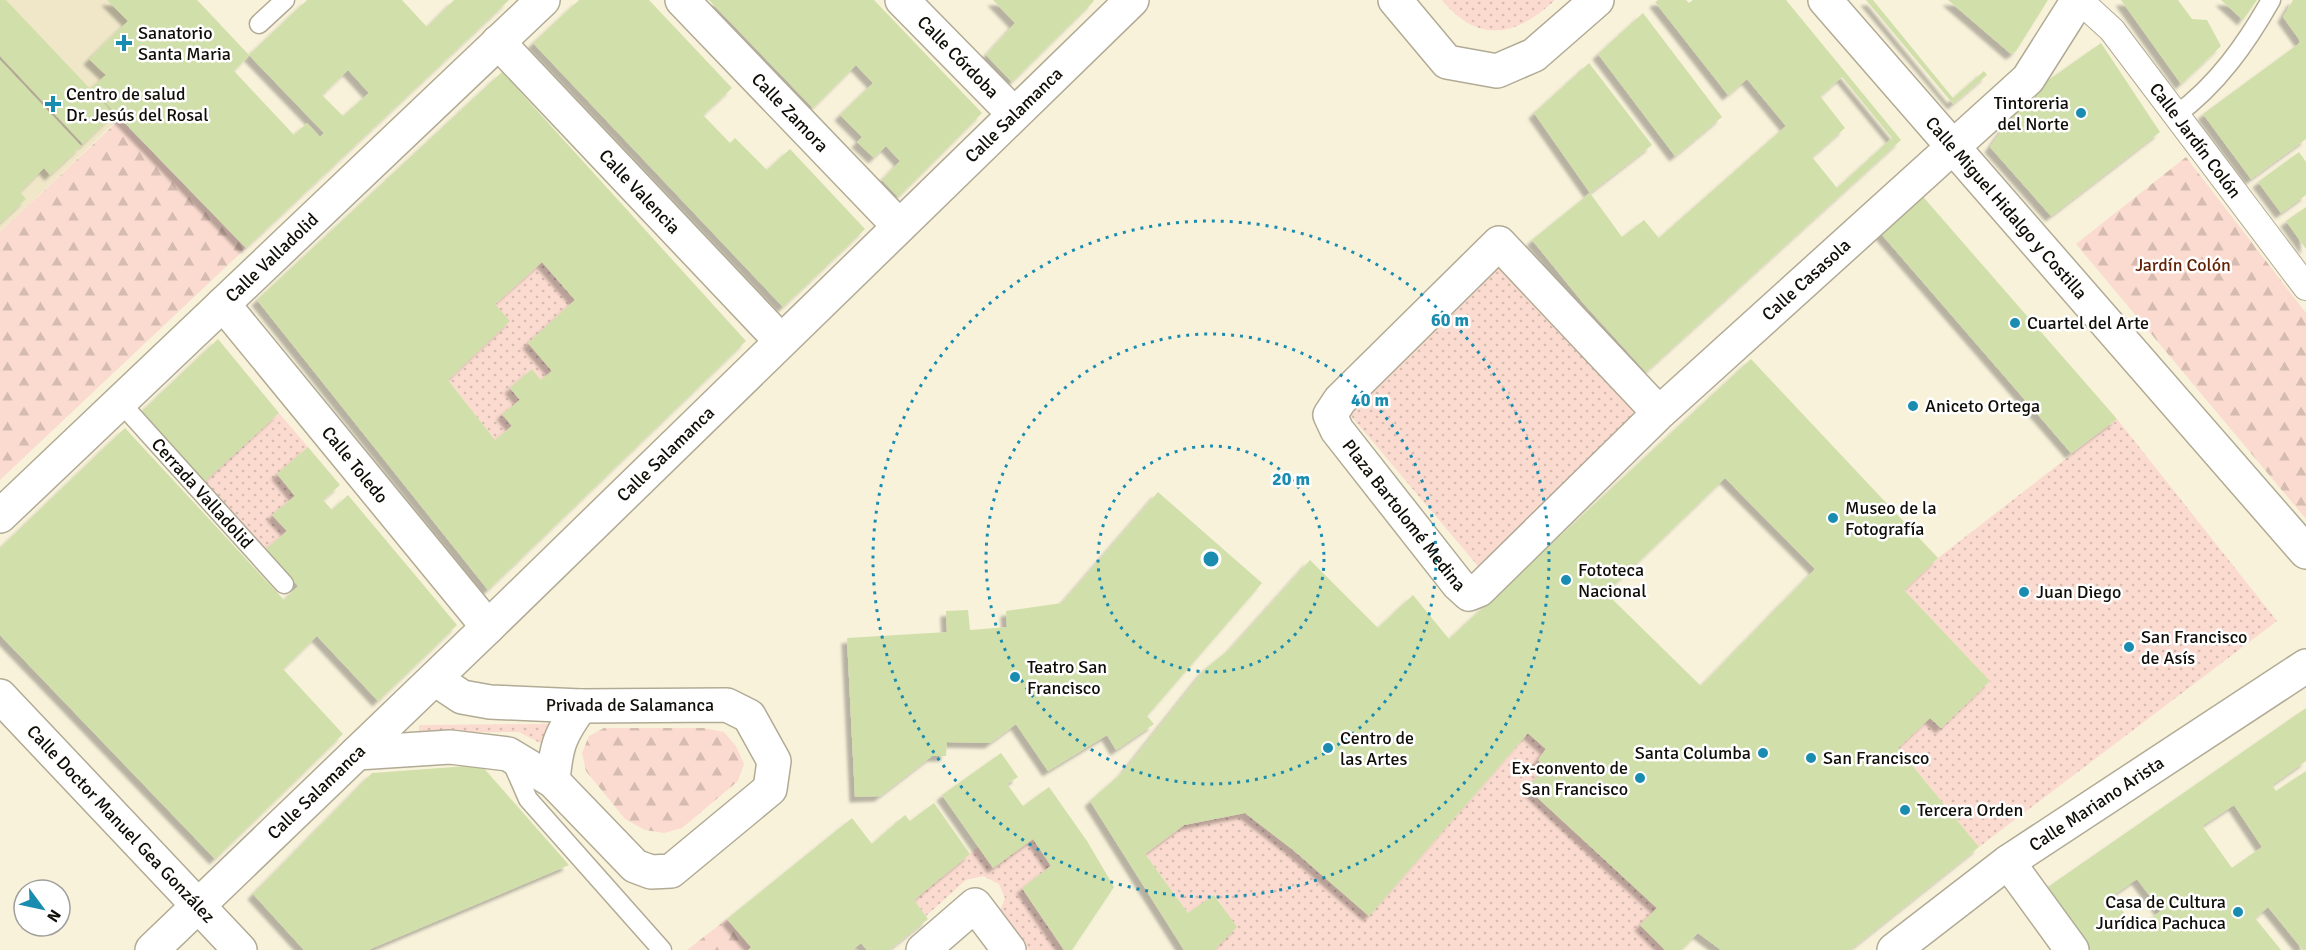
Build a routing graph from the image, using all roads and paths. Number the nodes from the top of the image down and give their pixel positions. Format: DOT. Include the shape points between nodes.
graph roads {
  1 [pos="285,0"];
  2 [pos="543,0"];
  3 [pos="682,0"];
  4 [pos="902,0"];
  5 [pos="1395,0"];
  6 [pos="1597,0"];
  7 [pos="1826,0"];
  8 [pos="2078,0"];
  9 [pos="2271,0"];
  10 [pos="1126,2"];
  11 [pos="259,24"];
  12 [pos="498,42"];
  13 [pos="1014,114"];
  14 [pos="2176,115"];
  15 [pos="1953,146"];
  16 [pos="899,226"];
  17 [pos="2306,287"];
  18 [pos="223,304"];
  19 [pos="781,341"];
  20 [pos="120,402"];
  21 [pos="1659,413"];
  22 [pos="0,516"];
  23 [pos="2306,552"];
  24 [pos="284,584"];
  25 [pos="488,627"];
  26 [pos="2306,666"];
  27 [pos="435,679"];
  28 [pos="0,696"];
  29 [pos="581,706"];
  30 [pos="357,753"];
  31 [pos="508,754"];
  32 [pos="554,781"];
  33 [pos="2008,862"];
  34 [pos="199,907"];
  35 [pos="152,950"];
  36 [pos="240,950"];
  37 [pos="662,950"];
  38 [pos="923,950"];
  39 [pos="1009,950"];
  40 [pos="1894,950"];
  41 [pos="2072,950"];
  1 -- 11 [label="lane"];
  2 -- 12 [label="street, Calle Valladolid"];
  3 -- 16 [label="street, Calle Zamora"];
  4 -- 13 [label="street, Calle Córdoba"];
  5 -- 6 [label="street" via="1447,62 1497,71 1534,55"];
  7 -- 15 [label="street, Calle Miguel Hidalgo y Costilla"];
  8 -- 14 [label="street, Calle Jardín Colón" via="2112,30"];
  8 -- 15 [label="street, Calle Casasola" via="2028,79"];
  9 -- 14 [label="lane" via="2252,34 2217,78"];
  10 -- 13 [label="street, Calle Salamanca"];
  12 -- 18 [label="street, Calle Valladolid"];
  12 -- 19 [label="street, Calle Valencia"];
  13 -- 16 [label="street, Calle Salamanca"];
  14 -- 17 [label="street, Calle Jardín Colón"];
  15 -- 21 [label="street, Calle Casasola"];
  15 -- 23 [label="street, Calle Miguel Hidalgo y Costilla"];
  16 -- 19 [label="street, Calle Salamanca"];
  18 -- 20 [label="street, Calle Valladolid"];
  18 -- 25 [label="street, Calle Toledo"];
  19 -- 25 [label="street, Calle Salamanca"];
  20 -- 22 [label="street, Calle Valladolid"];
  20 -- 24 [label="lane, Cerrada Valladolid"];
  21 -- 21 [label="street, Plaza Bartolomé Medina" via="1479,590 1469,594 1337,430 1330,416 1340,400 1498,243"];
  25 -- 27 [label="street, Calle Salamanca"];
  26 -- 33 [label="street, Calle Mariano Arista"];
  27 -- 29 [label="street, Privada de Salamanca" via="462,697"];
  27 -- 30 [label="street, Calle Salamanca"];
  28 -- 34 [label="street, Calle Doctor Manuel Gea González"];
  29 -- 32 [label="street" via="564,728 555,752"];
  29 -- 32 [label="street, Privada de Salamanca" via="727,705 749,716 774,761 770,789 671,871 651,872 635,866"];
  30 -- 31 [label="street" via="450,747"];
  30 -- 34 [label="street, Calle Salamanca"];
  31 -- 32 [label="street"];
  31 -- 37 [label="lane" via="528,799"];
  33 -- 40 [label="street, Calle Mariano Arista"];
  33 -- 41 [label="street"];
  34 -- 35 [label="street, Calle Salamanca"];
  34 -- 36 [label="street, Calle Doctor Manuel Gea González"];
  38 -- 39 [label="street" via="975,905"];
}
